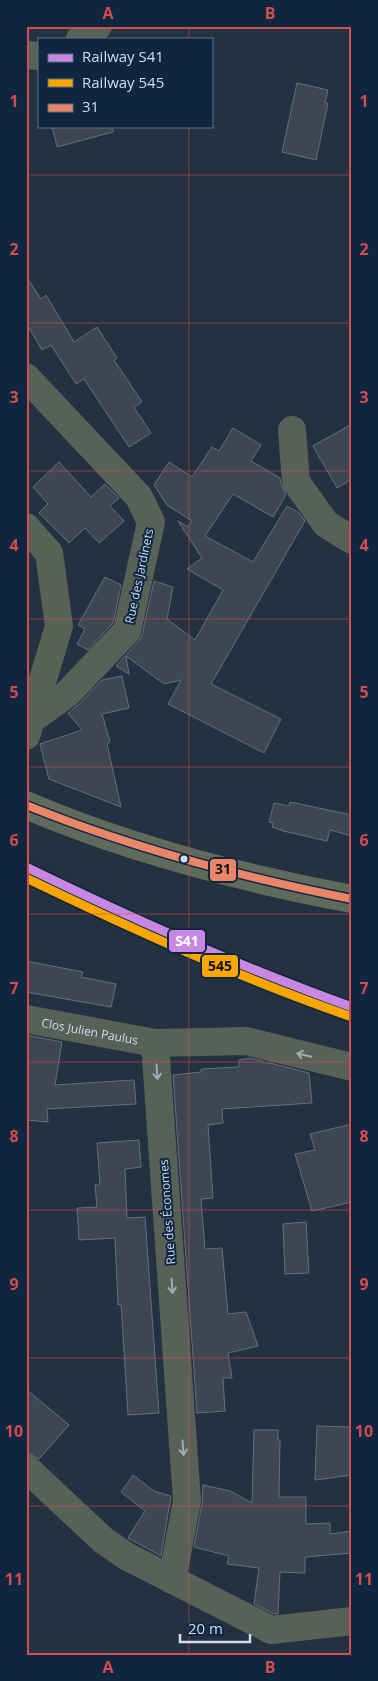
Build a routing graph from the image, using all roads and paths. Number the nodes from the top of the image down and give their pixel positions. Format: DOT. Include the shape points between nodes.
graph roads {
  1 [pos="98,26"];
  2 [pos="81,38"];
  3 [pos="26,377"];
  4 [pos="292,430"];
  5 [pos="26,527"];
  6 [pos="352,540"];
  7 [pos="29,728"];
  8 [pos="26,805"];
  9 [pos="352,899"];
  10 [pos="26,1020"];
  11 [pos="155,1043"];
  12 [pos="352,1067"];
  13 [pos="26,1468"];
  14 [pos="172,1580"];
  15 [pos="352,1620"];
  1 -- 2 [label="street"];
  3 -- 7 [label="street, Rue des Jardinets" via="139,498 151,522 127,631 67,694"];
  4 -- 6 [label="street" via="296,482 326,524"];
  5 -- 7 [label="street" via="49,552 59,626"];
  8 -- 9 [label="main road" via="121,842 181,860"];
  10 -- 11 [label="street, Clos Julien Paulus"];
  12 -- 11 [label="street, one-way" via="246,1041"];
  11 -- 14 [label="street, Rue des Économes, one-way" via="187,1501"];
  13 -- 14 [label="street" via="103,1540"];
  14 -- 15 [label="street" via="270,1630"];
}
